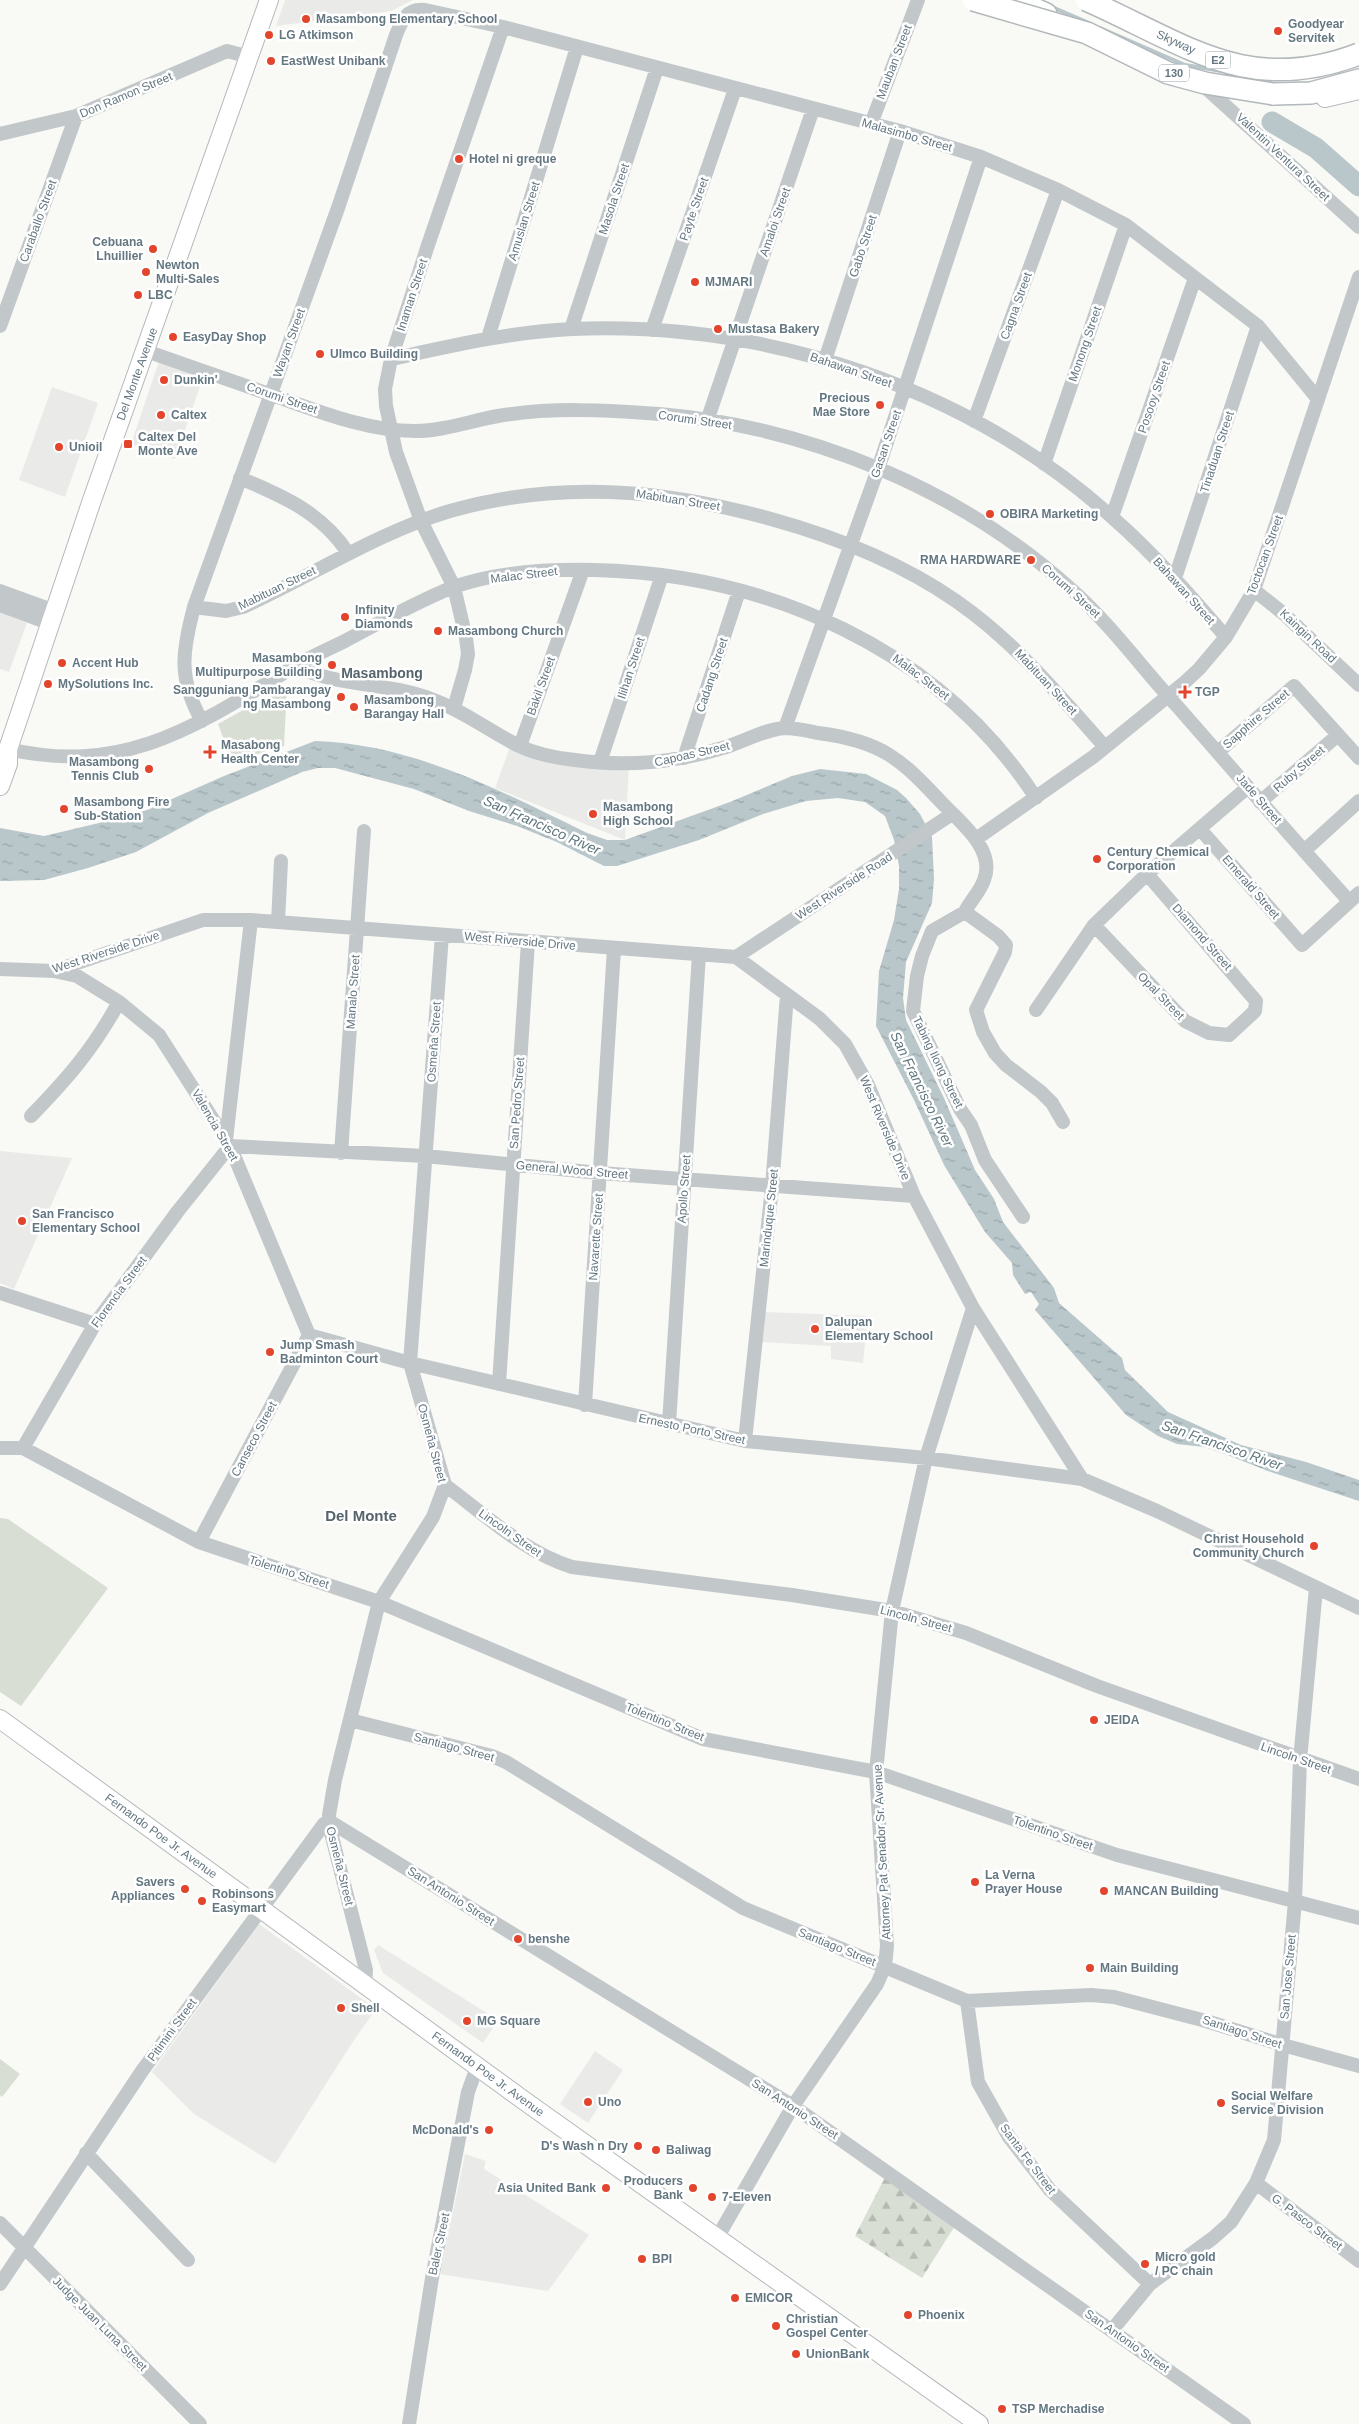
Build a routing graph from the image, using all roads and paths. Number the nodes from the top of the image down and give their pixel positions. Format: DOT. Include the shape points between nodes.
graph roads {
  1 [pos="918,0"];
  2 [pos="973,0"];
  3 [pos="997,0"];
  4 [pos="1014,0"];
  5 [pos="1076,0"];
  6 [pos="1086,0"];
  7 [pos="269,1"];
  8 [pos="425,10"];
  9 [pos="503,27"];
  10 [pos="1087,33"];
  11 [pos="1359,46"];
  12 [pos="577,47"];
  13 [pos="1359,54"];
  14 [pos="250,57"];
  15 [pos="657,68"];
  16 [pos="1359,80"];
  17 [pos="1205,87"];
  18 [pos="735,89"];
  19 [pos="1359,90"];
  20 [pos="813,108"];
  21 [pos="76,116"];
  22 [pos="871,124"];
  23 [pos="900,131"];
  24 [pos="0,134"];
  25 [pos="981,157"];
  26 [pos="1058,190"];
  27 [pos="1126,225"];
  28 [pos="1359,227"];
  29 [pos="1359,277"];
  30 [pos="1195,278"];
  31 [pos="0,326"];
  32 [pos="1258,326"];
  33 [pos="571,329"];
  34 [pos="652,330"];
  35 [pos="488,338"];
  36 [pos="735,339"];
  37 [pos="146,351"];
  38 [pos="391,359"];
  39 [pos="825,360"];
  40 [pos="905,388"];
  41 [pos="271,394"];
  42 [pos="1318,399"];
  43 [pos="707,421"];
  44 [pos="974,421"];
  45 [pos="390,429"];
  46 [pos="1044,464"];
  47 [pos="878,469"];
  48 [pos="240,478"];
  49 [pos="1112,517"];
  50 [pos="421,520"];
  51 [pos="851,545"];
  52 [pos="348,553"];
  53 [pos="583,570"];
  54 [pos="662,574"];
  55 [pos="1175,578"];
  56 [pos="454,587"];
  57 [pos="1254,590"];
  58 [pos="0,591"];
  59 [pos="739,592"];
  60 [pos="0,605"];
  61 [pos="194,607"];
  62 [pos="53,618"];
  63 [pos="824,619"];
  64 [pos="1226,637"];
  65 [pos="295,666"];
  66 [pos="1359,685"];
  67 [pos="1168,696"];
  68 [pos="454,708"];
  69 [pos="202,721"];
  70 [pos="785,728"];
  71 [pos="1338,735"];
  72 [pos="520,746"];
  73 [pos="1105,747"];
  74 [pos="1218,752"];
  75 [pos="4,753"];
  76 [pos="684,758"];
  77 [pos="1359,758"];
  78 [pos="600,762"];
  79 [pos="0,786"];
  80 [pos="1248,787"];
  81 [pos="1036,798"];
  82 [pos="1260,802"];
  83 [pos="1359,802"];
  84 [pos="952,814"];
  85 [pos="1200,829"];
  86 [pos="364,831"];
  87 [pos="976,839"];
  88 [pos="1304,851"];
  89 [pos="281,861"];
  90 [pos="1147,874"];
  91 [pos="1354,897"];
  92 [pos="965,912"];
  93 [pos="251,920"];
  94 [pos="278,922"];
  95 [pos="1094,924"];
  96 [pos="357,928"];
  97 [pos="442,935"];
  98 [pos="528,942"];
  99 [pos="614,949"];
  100 [pos="699,954"];
  101 [pos="736,956"];
  102 [pos="0,969"];
  103 [pos="54,971"];
  104 [pos="788,995"];
  105 [pos="1256,1001"];
  106 [pos="119,1002"];
  107 [pos="1036,1010"];
  108 [pos="31,1116"];
  109 [pos="1063,1122"];
  110 [pos="228,1143"];
  111 [pos="341,1153"];
  112 [pos="426,1156"];
  113 [pos="513,1165"];
  114 [pos="600,1173"];
  115 [pos="685,1178"];
  116 [pos="772,1187"];
  117 [pos="914,1196"];
  118 [pos="1022,1217"];
  119 [pos="0,1293"];
  120 [pos="973,1308"];
  121 [pos="95,1324"];
  122 [pos="309,1335"];
  123 [pos="410,1363"];
  124 [pos="499,1384"];
  125 [pos="586,1405"];
  126 [pos="669,1424"];
  127 [pos="745,1441"];
  128 [pos="0,1448"];
  129 [pos="23,1448"];
  130 [pos="926,1458"];
  131 [pos="1082,1479"];
  132 [pos="444,1485"];
  133 [pos="199,1542"];
  134 [pos="1316,1588"];
  135 [pos="379,1602"];
  136 [pos="1359,1608"];
  137 [pos="892,1611"];
  138 [pos="0,1719"];
  139 [pos="350,1720"];
  140 [pos="1300,1760"];
  141 [pos="876,1772"];
  142 [pos="1359,1780"];
  143 [pos="329,1821"];
  144 [pos="1295,1901"];
  145 [pos="262,1910"];
  146 [pos="1359,1918"];
  147 [pos="885,1966"];
  148 [pos="365,1985"];
  149 [pos="968,2001"];
  150 [pos="1282,2045"];
  151 [pos="477,2066"];
  152 [pos="1359,2066"];
  153 [pos="793,2106"];
  154 [pos="86,2153"];
  155 [pos="1256,2183"];
  156 [pos="0,2223"];
  157 [pos="717,2238"];
  158 [pos="24,2247"];
  159 [pos="188,2260"];
  160 [pos="1359,2262"];
  161 [pos="0,2284"];
  162 [pos="1150,2284"];
  163 [pos="1112,2330"];
  164 [pos="198,2424"];
  165 [pos="409,2424"];
  166 [pos="979,2424"];
  167 [pos="1244,2424"];
  1 -- 22 [label="street, Mauban Street"];
  2 -- 10 [label="highway, E2, bridge"];
  3 -- 17 [label="main road, 130" via="1064,24"];
  4 -- 10 [label="highway, E2, bridge"];
  5 -- 11 [label="main road, 130" via="1188,51 1252,64 1282,65 1334,57"];
  6 -- 13 [label="highway, Skyway / E2, bridge" via="1192,50 1254,70 1308,69"];
  7 -- 14 [label="main road, Del Monte Avenue"];
  8 -- 9 [label="street, Malasimbo Street"];
  8 -- 41 [label="street, Wayan Street" via="410,11 400,26"];
  9 -- 12 [label="street, Malasimbo Street"];
  9 -- 38 [label="street, Inaman Street"];
  10 -- 16 [label="highway, E2, bridge" via="1168,73 1205,84 1273,94 1311,93"];
  12 -- 15 [label="street, Malasimbo Street"];
  12 -- 35 [label="street, Amuslan Street"];
  14 -- 21 [label="street, Don Ramon Street" via="227,52"];
  14 -- 37 [label="main road, Del Monte Avenue"];
  15 -- 18 [label="street, Malasimbo Street"];
  15 -- 33 [label="street, Masola Street"];
  17 -- 19 [label="main road, 130" via="1249,100 1274,102"];
  17 -- 28 [label="street, Valentin Ventura Street"];
  18 -- 20 [label="street, Malasimbo Street"];
  18 -- 34 [label="street, Payte Street"];
  20 -- 22 [label="street, Malasimbo Street"];
  20 -- 36 [label="street, Amaloi Street"];
  21 -- 24 [label="street, Don Ramon Street"];
  21 -- 31 [label="street, Caraballo Street"];
  22 -- 23 [label="street, Malasimbo Street"];
  23 -- 25 [label="street, Malasimbo Street"];
  23 -- 39 [label="street, Gabo Street"];
  25 -- 26 [label="street, Malasimbo Street"];
  25 -- 40 [label="street, Gasan Street"];
  26 -- 27 [label="street, Malasimbo Street"];
  26 -- 44 [label="street, Cagna Street"];
  27 -- 30 [label="street, Malasimbo Street"];
  27 -- 46 [label="street, Monong Street"];
  29 -- 42 [label="street, Toctocan Street"];
  30 -- 32 [label="street, Malasimbo Street"];
  30 -- 49 [label="street, Posooy Street"];
  32 -- 42 [label="street, Malasimbo Street"];
  32 -- 55 [label="street, Tinaduan Street"];
  33 -- 34 [label="street, Bahawan Street"];
  33 -- 35 [label="street, Bahawan Street"];
  34 -- 36 [label="street, Bahawan Street"];
  35 -- 38 [label="street, Bahawan Street"];
  36 -- 39 [label="street, Bahawan Street"];
  36 -- 43 [label="street, Amaloi Street"];
  37 -- 41 [label="street, Corumi Street"];
  37 -- 62 [label="main road, Del Monte Avenue"];
  38 -- 45 [label="street, Inaman Street" via="385,389"];
  39 -- 40 [label="street, Bahawan Street"];
  40 -- 44 [label="street, Bahawan Street"];
  40 -- 47 [label="street, Gasan Street"];
  41 -- 45 [label="street, Corumi Street" via="347,420"];
  41 -- 48 [label="street, Wayan Street"];
  42 -- 57 [label="street, Toctocan Street"];
  43 -- 45 [label="street, Corumi Street" via="608,411 540,411 446,428"];
  43 -- 47 [label="street, Corumi Street" via="811,444"];
  44 -- 46 [label="street, Bahawan Street"];
  45 -- 50 [label="street, Inaman Street"];
  46 -- 49 [label="street, Bahawan Street"];
  47 -- 51 [label="street, Gasan Street"];
  47 -- 67 [label="street, Corumi Street" via="958,508 1037,560 1106,623"];
  48 -- 52 [label="street" via="308,510"];
  48 -- 61 [label="street, Wayan Street"];
  49 -- 55 [label="street, Bahawan Street"];
  50 -- 51 [label="street, Mabituan Street" via="493,500 545,493 637,492 730,508"];
  50 -- 52 [label="street, Mabituan Street"];
  50 -- 56 [label="street, Inaman Street"];
  51 -- 63 [label="street, Gasan Street"];
  51 -- 73 [label="street, Mabituan Street" via="922,580 957,601 996,631 1034,667"];
  52 -- 61 [label="street, Mabituan Street" via="243,607 226,610"];
  53 -- 54 [label="street, Malac Street"];
  53 -- 56 [label="street, Malac Street" via="542,570"];
  53 -- 72 [label="street, Bakil Street"];
  54 -- 59 [label="street, Malac Street"];
  54 -- 78 [label="street, Ilihan Street"];
  55 -- 64 [label="street, Bahawan Street"];
  56 -- 65 [label="street, Malac Street" via="394,613"];
  56 -- 68 [label="street, Inaman Street" via="468,654"];
  57 -- 64 [label="street, Toctocan Street"];
  57 -- 66 [label="street, Kaingin Road"];
  58 -- 62 [label="street"];
  59 -- 63 [label="street, Malac Street"];
  59 -- 76 [label="street, Cadang Street"];
  60 -- 62 [label="street"];
  61 -- 69 [label="street, Wayan Street" via="183,661 185,684"];
  62 -- 75 [label="main road, Del Monte Avenue"];
  63 -- 70 [label="street, Gasan Street"];
  63 -- 81 [label="street, Malac Street" via="881,649 934,685 996,743"];
  64 -- 67 [label="street, Toctocan Street" via="1199,669"];
  65 -- 68 [label="street, Capoas Street" via="326,679 401,689"];
  65 -- 69 [label="street, Malac Street"];
  67 -- 73 [label="street, Toctocan Street"];
  67 -- 74 [label="street, Jade Street"];
  68 -- 72 [label="street, Capoas Street"];
  69 -- 75 [label="street, Malac Street" via="158,741 115,754 80,757"];
  70 -- 76 [label="street, Capoas Street"];
  70 -- 84 [label="street, Capoas Street" via="848,736 878,747 910,769"];
  71 -- 74 [label="street, Sapphire Street" via="1294,686"];
  71 -- 77 [label="street"];
  71 -- 82 [label="street, Ruby Street"];
  72 -- 78 [label="street, Capoas Street" via="544,755"];
  73 -- 81 [label="street, Toctocan Street"];
  74 -- 80 [label="street, Jade Street"];
  75 -- 79 [label="main road, Del Monte Avenue" via="8,764"];
  76 -- 78 [label="street, Capoas Street" via="644,764"];
  80 -- 82 [label="street, Jade Street"];
  80 -- 85 [label="street"];
  81 -- 87 [label="street, Toctocan Street"];
  82 -- 88 [label="street, Jade Street"];
  83 -- 88 [label="street"];
  84 -- 87 [label="street, Capoas Street"];
  84 -- 101 [label="street, West Riverside Road"];
  85 -- 90 [label="street"];
  85 -- 91 [label="street, Emerald Street" via="1302,945"];
  86 -- 96 [label="street, Manalo Street"];
  87 -- 92 [label="street" via="986,874"];
  88 -- 91 [label="street, Jade Street"];
  89 -- 94 [label="street"];
  90 -- 95 [label="street"];
  90 -- 105 [label="street, Diamond Street"];
  92 -- 109 [label="street" via="1006,945 976,1010 983,1032 1002,1061 1042,1092"];
  92 -- 118 [label="street, Tabing Ilong Street" via="932,932 917,976 913,1011 960,1109 972,1125 985,1160"];
  93 -- 94 [label="street, West Riverside Drive"];
  93 -- 103 [label="street, West Riverside Drive" via="203,920"];
  93 -- 110 [label="street"];
  94 -- 96 [label="street, West Riverside Drive"];
  95 -- 105 [label="street, Opal Street" via="1185,1021 1209,1033 1229,1035 1255,1012"];
  95 -- 107 [label="street"];
  96 -- 97 [label="street, West Riverside Drive"];
  96 -- 111 [label="street, Manalo Street"];
  97 -- 98 [label="street, West Riverside Drive"];
  97 -- 112 [label="street, Osmeña Street"];
  98 -- 99 [label="street, West Riverside Drive"];
  98 -- 113 [label="street, San Pedro Street"];
  99 -- 100 [label="street, West Riverside Drive"];
  99 -- 114 [label="street, Navarette Street"];
  100 -- 101 [label="street, West Riverside Drive"];
  100 -- 115 [label="street, Apollo Street"];
  101 -- 104 [label="street, West Riverside Drive"];
  102 -- 103 [label="street, West Riverside Drive"];
  103 -- 106 [label="street, Valencia Street" via="77,976"];
  104 -- 116 [label="street, Marinduque Street"];
  104 -- 117 [label="street, West Riverside Drive" via="820,1018 845,1044 868,1085"];
  106 -- 108 [label="street" via="84,1059"];
  106 -- 110 [label="street, Valencia Street" via="159,1035"];
  110 -- 111 [label="street, General Wood Street"];
  110 -- 121 [label="street, Florencia Street"];
  110 -- 122 [label="street, Valencia Street"];
  111 -- 112 [label="street, General Wood Street"];
  112 -- 113 [label="street, General Wood Street"];
  112 -- 123 [label="street, Osmeña Street"];
  113 -- 114 [label="street, General Wood Street"];
  113 -- 124 [label="street, San Pedro Street"];
  114 -- 115 [label="street, General Wood Street"];
  114 -- 125 [label="street, Navarette Street"];
  115 -- 116 [label="street, General Wood Street"];
  115 -- 126 [label="street, Apollo Street"];
  116 -- 117 [label="street, General Wood Street"];
  116 -- 127 [label="street, Marinduque Street"];
  117 -- 120 [label="street, West Riverside Drive"];
  119 -- 121 [label="street"];
  120 -- 130 [label="street, Attorney Pat Senador Sr. Avenue"];
  120 -- 131 [label="street, West Riverside Drive"];
  121 -- 129 [label="street, Florencia Street"];
  122 -- 123 [label="street, Ernesto Porto Street"];
  122 -- 133 [label="street, Canseco Street"];
  123 -- 124 [label="street, Ernesto Porto Street"];
  123 -- 132 [label="street, Osmeña Street"];
  124 -- 125 [label="street, Ernesto Porto Street"];
  125 -- 126 [label="street, Ernesto Porto Street"];
  126 -- 127 [label="street, Ernesto Porto Street"];
  127 -- 130 [label="street, Ernesto Porto Street"];
  128 -- 129 [label="street, Tolentino Street"];
  129 -- 133 [label="street, Tolentino Street"];
  130 -- 131 [label="street, Ernesto Porto Street"];
  130 -- 137 [label="street, Attorney Pat Senador Sr. Avenue"];
  131 -- 134 [label="street" via="1157,1511"];
  132 -- 135 [label="street, Osmeña Street" via="433,1517"];
  132 -- 137 [label="street, Lincoln Street" via="532,1549 553,1562 572,1568 792,1595"];
  133 -- 135 [label="street, Tolentino Street"];
  134 -- 136 [label="street"];
  134 -- 140 [label="street, San Jose Street"];
  135 -- 139 [label="street, Osmeña Street"];
  135 -- 141 [label="street, Tolentino Street" via="703,1739"];
  137 -- 140 [label="street, Lincoln Street" via="966,1633 1097,1686"];
  137 -- 141 [label="street, Attorney Pat Senador Sr. Avenue"];
  138 -- 145 [label="main road, Fernando Poe Jr. Avenue"];
  139 -- 143 [label="street, Osmeña Street"];
  139 -- 147 [label="street, Santiago Street" via="506,1762 744,1908"];
  140 -- 142 [label="street, Lincoln Street"];
  140 -- 144 [label="street, San Jose Street"];
  141 -- 144 [label="street, Tolentino Street" via="1117,1855"];
  141 -- 147 [label="street, Attorney Pat Senador Sr. Avenue" via="887,1946"];
  143 -- 145 [label="street, Pitimini Street"];
  143 -- 148 [label="street, Osmeña Street" via="366,1970"];
  143 -- 153 [label="street, San Antonio Street"];
  144 -- 146 [label="street, Tolentino Street"];
  144 -- 150 [label="street, San Jose Street"];
  145 -- 148 [label="main road, Fernando Poe Jr. Avenue"];
  145 -- 154 [label="street, Pitimini Street" via="142,2071"];
  147 -- 149 [label="street, Santiago Street"];
  147 -- 153 [label="street, Attorney Pat Senador Sr. Avenue" via="877,1984"];
  148 -- 151 [label="main road, Fernando Poe Jr. Avenue"];
  149 -- 150 [label="street, Santiago Street" via="1114,1996 1206,2020"];
  149 -- 162 [label="street, Santa Fe Street" via="978,2082 1009,2137 1050,2190"];
  150 -- 152 [label="street, Santiago Street"];
  150 -- 155 [label="street, San Jose Street" via="1274,2140"];
  151 -- 157 [label="main road, Fernando Poe Jr. Avenue"];
  151 -- 165 [label="street, Baler Street" via="468,2092 432,2278"];
  153 -- 157 [label="street, Attorney Pat Senador Sr. Avenue"];
  153 -- 163 [label="street, San Antonio Street"];
  154 -- 158 [label="street, Pitimini Street"];
  154 -- 159 [label="street"];
  155 -- 160 [label="street, G. Pasco Street"];
  155 -- 162 [label="street, San Jose Street" via="1231,2222"];
  156 -- 158 [label="street, Judge Juan Luna Street"];
  157 -- 166 [label="main road, Fernando Poe Jr. Avenue"];
  158 -- 161 [label="street, Pitimini Street"];
  158 -- 164 [label="street, Judge Juan Luna Street"];
  162 -- 163 [label="street, San Jose Street"];
  163 -- 167 [label="street, San Antonio Street"];
}
